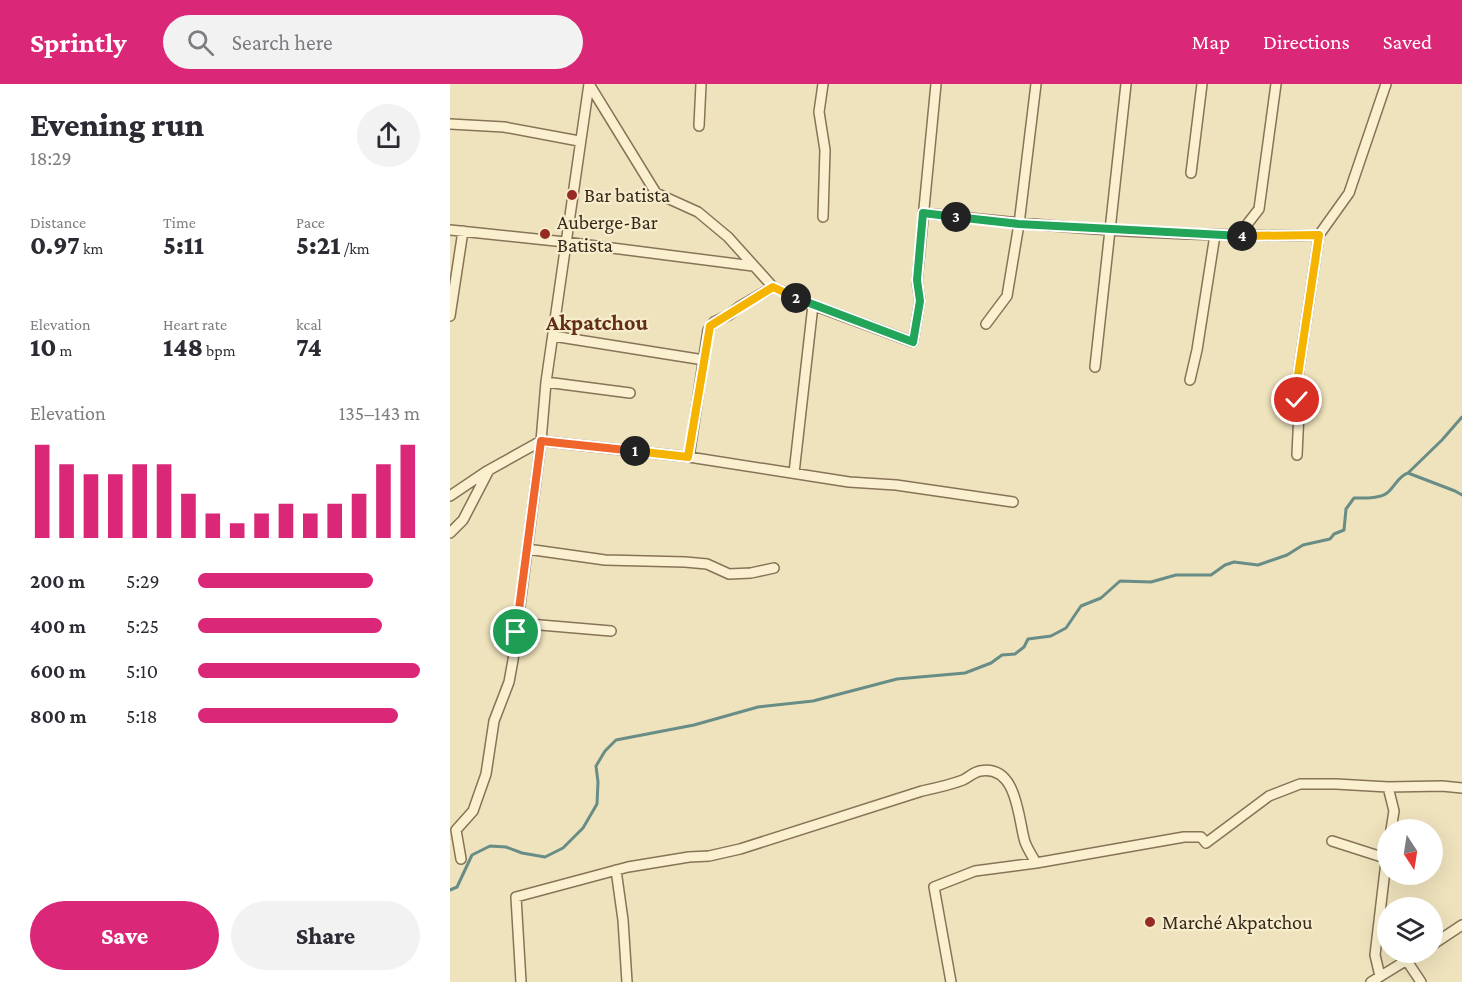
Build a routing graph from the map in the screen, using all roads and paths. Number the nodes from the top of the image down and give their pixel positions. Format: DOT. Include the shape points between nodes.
graph roads {
  1 [pos="589,84"];
  2 [pos="701,84"];
  3 [pos="823,84"];
  4 [pos="936,84"];
  5 [pos="1036,84"];
  6 [pos="1126,84"];
  7 [pos="1202,84"];
  8 [pos="1276,84"];
  9 [pos="1386,84"];
  10 [pos="450,123"];
  11 [pos="699,126"];
  12 [pos="579,141"];
  13 [pos="1191,173"];
  14 [pos="923,213"];
  15 [pos="823,217"];
  16 [pos="1019,224"];
  17 [pos="1110,229"];
  18 [pos="450,230"];
  19 [pos="463,231"];
  20 [pos="1215,235"];
  21 [pos="1319,235"];
  22 [pos="1238,236"];
  23 [pos="565,242"];
  24 [pos="753,266"];
  25 [pos="773,287"];
  26 [pos="813,305"];
  27 [pos="450,316"];
  28 [pos="986,324"];
  29 [pos="553,336"];
  30 [pos="704,360"];
  31 [pos="1095,367"];
  32 [pos="1190,380"];
  33 [pos="546,382"];
  34 [pos="630,393"];
  35 [pos="541,441"];
  36 [pos="1297,455"];
  37 [pos="688,457"];
  38 [pos="489,470"];
  39 [pos="794,473"];
  40 [pos="450,496"];
  41 [pos="1013,502"];
  42 [pos="450,534"];
  43 [pos="527,549"];
  44 [pos="774,568"];
  45 [pos="517,623"];
  46 [pos="611,631"];
  47 [pos="1388,787"];
  48 [pos="1462,788"];
  49 [pos="1392,819"];
  50 [pos="453,827"];
  51 [pos="1332,841"];
  52 [pos="1377,856"];
  53 [pos="460,859"];
  54 [pos="1036,863"];
  55 [pos="616,870"];
  56 [pos="1381,885"];
  57 [pos="1462,925"];
  58 [pos="1443,938"];
  59 [pos="1403,963"];
  60 [pos="1408,963"];
  61 [pos="1380,976"];
  62 [pos="521,982"];
  63 [pos="627,982"];
  64 [pos="951,982"];
  65 [pos="1371,982"];
  66 [pos="1421,982"];
  1 -- 12 [label="street"];
  1 -- 24 [label="street" via="656,193 698,212 728,237"];
  2 -- 11 [label="street"];
  3 -- 15 [label="street" via="819,112 825,150"];
  4 -- 14 [label="street"];
  5 -- 16 [label="street"];
  6 -- 17 [label="street"];
  7 -- 13 [label="street"];
  8 -- 22 [label="street" via="1258,209"];
  9 -- 21 [label="street" via="1349,193"];
  10 -- 12 [label="street" via="504,127"];
  12 -- 23 [label="street"];
  14 -- 16 [label="street"];
  14 -- 26 [label="street" via="917,280 920,301 913,342"];
  16 -- 17 [label="street"];
  16 -- 28 [label="street" via="1007,296"];
  17 -- 20 [label="street"];
  17 -- 31 [label="street"];
  18 -- 19 [label="street"];
  19 -- 23 [label="street"];
  19 -- 27 [label="street"];
  20 -- 22 [label="street"];
  20 -- 32 [label="street"];
  21 -- 22 [label="street"];
  21 -- 36 [label="street" via="1297,382"];
  23 -- 24 [label="street"];
  23 -- 29 [label="street"];
  24 -- 25 [label="street"];
  25 -- 26 [label="street"];
  25 -- 30 [label="street" via="710,326"];
  26 -- 39 [label="street"];
  29 -- 30 [label="street"];
  29 -- 33 [label="street"];
  30 -- 37 [label="street"];
  33 -- 34 [label="street"];
  33 -- 35 [label="street"];
  35 -- 37 [label="street"];
  35 -- 38 [label="street"];
  35 -- 43 [label="street"];
  37 -- 39 [label="street"];
  38 -- 40 [label="street"];
  38 -- 42 [label="street" via="463,520"];
  39 -- 41 [label="street"];
  43 -- 44 [label="street" via="605,560 707,564 729,574"];
  43 -- 45 [label="street"];
  45 -- 46 [label="street"];
  45 -- 50 [label="street" via="509,682 494,721 486,774 473,812"];
  47 -- 48 [label="street"];
  47 -- 49 [label="street" via="1394,804"];
  47 -- 54 [label="street" via="1300,784 1269,796 1206,843 1201,837 1184,837"];
  50 -- 53 [label="street"];
  51 -- 52 [label="street"];
  54 -- 55 [label="street" via="1025,843 1012,789 992,771 979,771 952,784 740,849"];
  54 -- 64 [label="street" via="975,871 934,887"];
  55 -- 62 [label="street" via="516,897"];
  55 -- 63 [label="street"];
  56 -- 61 [label="street" via="1375,955"];
  57 -- 58 [label="street"];
  59 -- 61 [label="street"];
  60 -- 66 [label="street"];
  61 -- 65 [label="street"];
}
